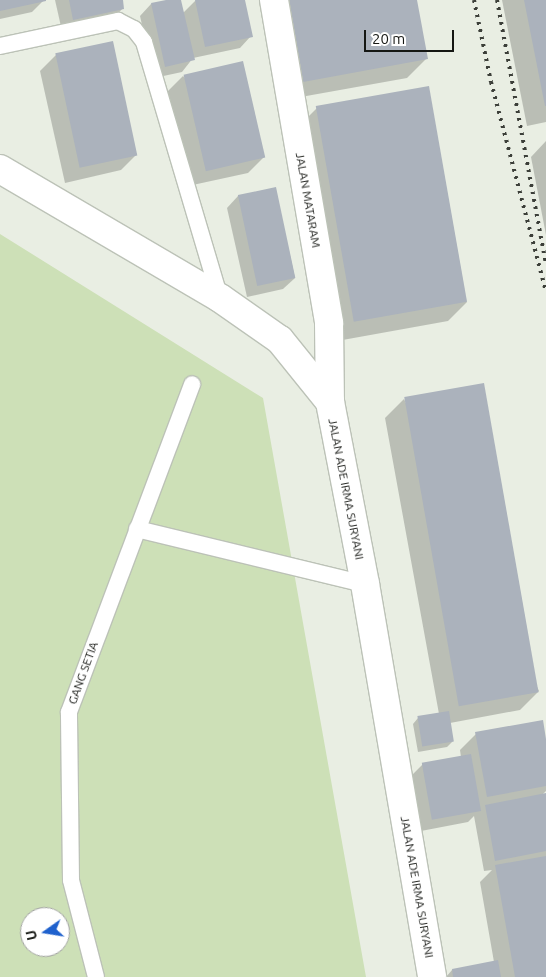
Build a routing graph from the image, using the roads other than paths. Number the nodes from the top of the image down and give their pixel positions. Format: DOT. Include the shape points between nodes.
graph roads {
  1 [pos="274,0"];
  2 [pos="0,46"];
  3 [pos="0,169"];
  4 [pos="220,298"];
  5 [pos="192,384"];
  6 [pos="330,402"];
  7 [pos="137,529"];
  8 [pos="365,584"];
  9 [pos="96,977"];
  10 [pos="432,977"];
  1 -- 6 [label="main road, JALAN MATARAM" via="329,323"];
  2 -- 4 [label="lane" via="118,22 134,29 144,42"];
  3 -- 4 [label="main road, JALAN ADE IRMA SURYANI"];
  4 -- 6 [label="main road, JALAN ADE IRMA SURYANI" via="280,340"];
  5 -- 7 [label="lane, GANG SETIA"];
  6 -- 8 [label="main road, JALAN ADE IRMA SURYANI"];
  7 -- 8 [label="lane"];
  7 -- 9 [label="lane, GANG SETIA" via="69,712 71,880"];
  8 -- 10 [label="main road, JALAN ADE IRMA SURYANI"];
}
